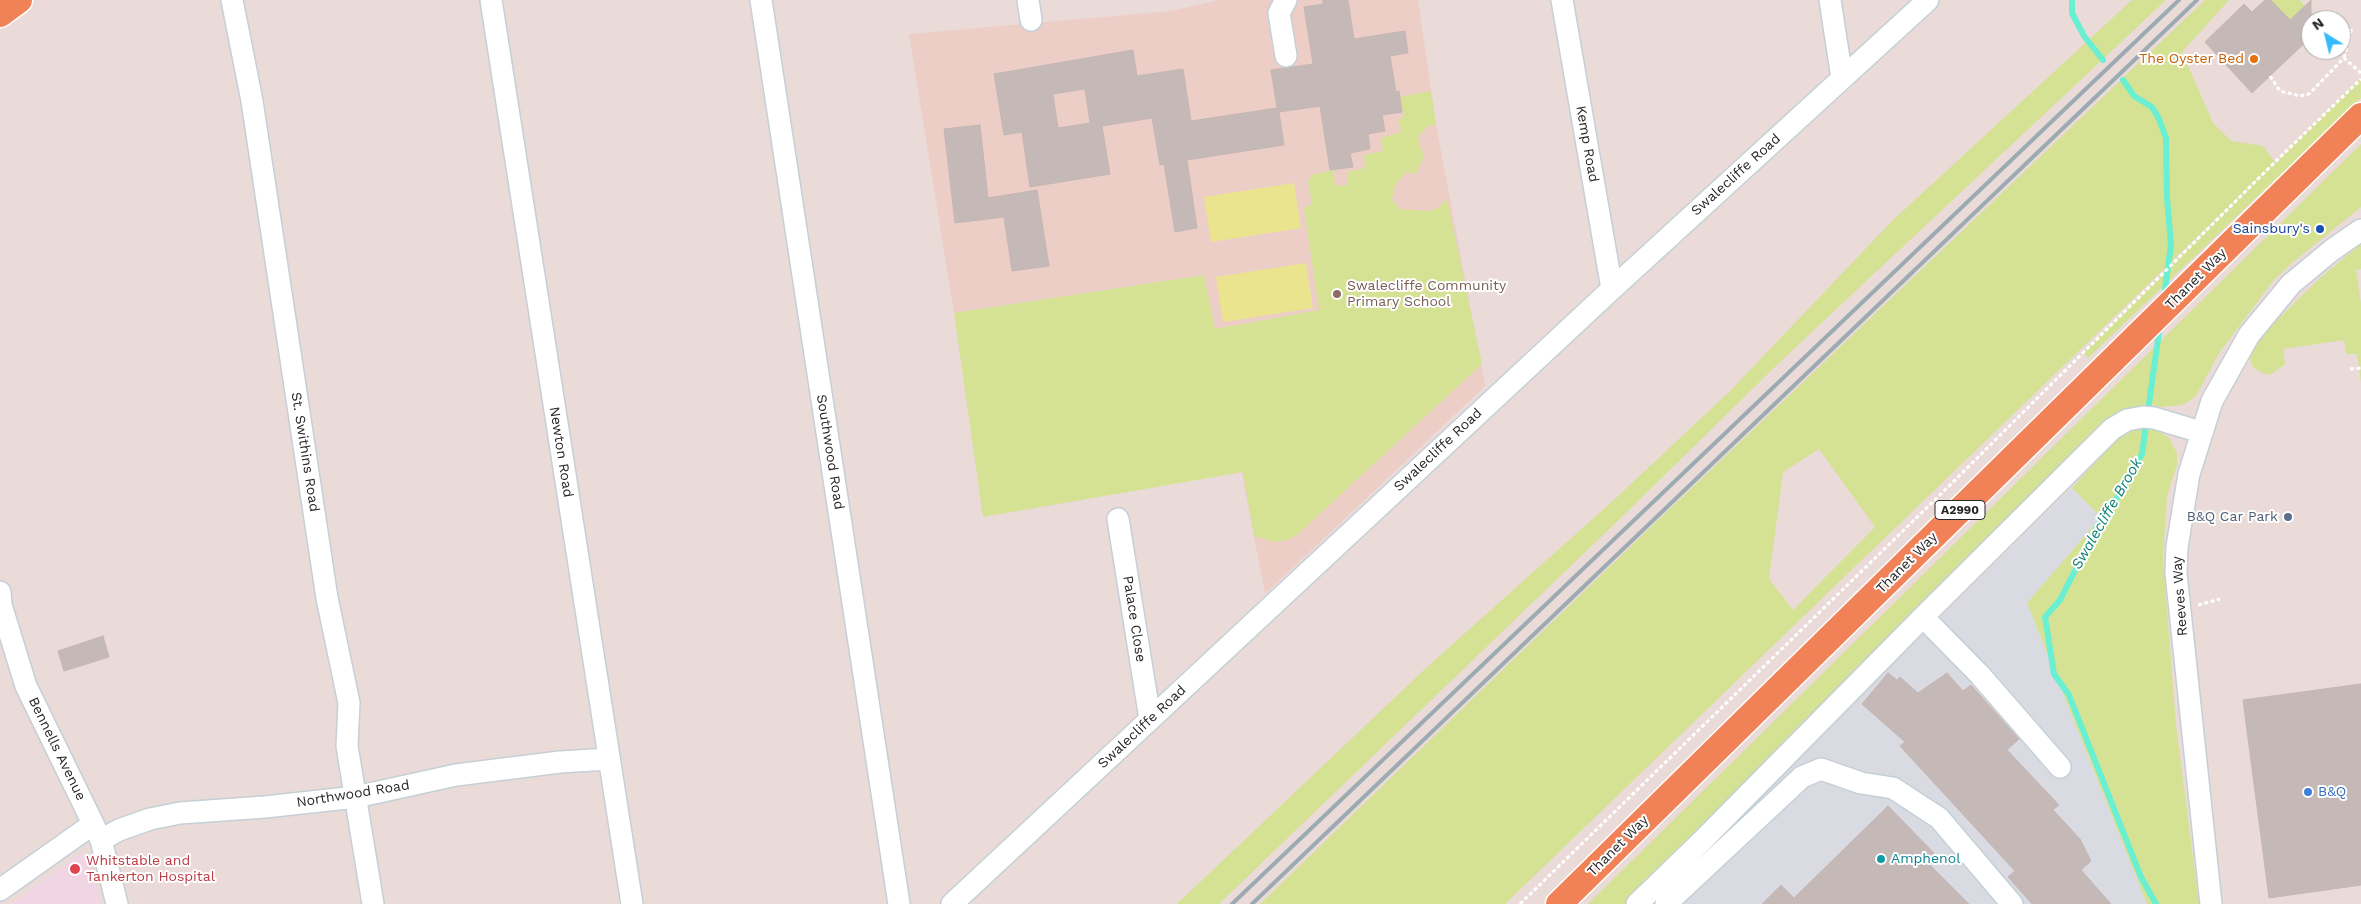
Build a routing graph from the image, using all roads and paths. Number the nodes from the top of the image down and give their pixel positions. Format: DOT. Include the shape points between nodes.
graph roads {
  1 [pos="19,0"];
  2 [pos="232,0"];
  3 [pos="491,0"];
  4 [pos="761,0"];
  5 [pos="1286,0"];
  6 [pos="1562,0"];
  7 [pos="1830,0"];
  8 [pos="1928,0"];
  9 [pos="0,14"];
  10 [pos="2352,27"];
  11 [pos="2351,31"];
  12 [pos="1286,56"];
  13 [pos="2342,60"];
  14 [pos="2346,60"];
  15 [pos="2361,73"];
  16 [pos="2270,76"];
  17 [pos="1842,78"];
  18 [pos="2361,79"];
  19 [pos="2361,116"];
  20 [pos="2361,230"];
  21 [pos="1612,288"];
  22 [pos="2361,368"];
  23 [pos="2350,369"];
  24 [pos="2201,432"];
  25 [pos="1117,520"];
  26 [pos="0,592"];
  27 [pos="1923,617"];
  28 [pos="1150,719"];
  29 [pos="609,759"];
  30 [pos="2060,767"];
  31 [pos="356,796"];
  32 [pos="97,832"];
  33 [pos="0,890"];
  34 [pos="117,904"];
  35 [pos="373,904"];
  36 [pos="632,904"];
  37 [pos="899,904"];
  38 [pos="952,904"];
  39 [pos="1520,904"];
  40 [pos="1560,904"];
  41 [pos="1637,904"];
  42 [pos="1666,904"];
  43 [pos="2012,904"];
  44 [pos="2210,904"];
  1 -- 9 [label="main road"];
  2 -- 31 [label="street, St. Swithins Road" via="252,101 326,598 349,703 347,746"];
  3 -- 29 [label="street, Newton Road"];
  4 -- 37 [label="street, Southwood Road"];
  5 -- 12 [label="street" via="1280,13"];
  6 -- 21 [label="street, Kemp Road"];
  7 -- 17 [label="street"];
  8 -- 17 [label="street, Swalecliffe Road"];
  10 -- 11 [label="path"];
  13 -- 16 [label="path" via="2309,94 2291,95 2280,91"];
  14 -- 15 [label="path"];
  17 -- 21 [label="street, Swalecliffe Road"];
  18 -- 39 [label="path"];
  19 -- 40 [label="main road, Thanet Way / A2990"];
  20 -- 24 [label="street, Reeves Way" via="2311,266 2249,334 2227,370"];
  21 -- 28 [label="street, Swalecliffe Road"];
  22 -- 23 [label="path"];
  24 -- 27 [label="street" via="2143,417 2127,420 2112,429"];
  24 -- 44 [label="street, Reeves Way" via="2188,482 2176,572"];
  25 -- 28 [label="street, Palace Close"];
  26 -- 32 [label="street, Bennells Avenue" via="1,605 26,686"];
  27 -- 30 [label="street" via="1980,675"];
  27 -- 41 [label="street"];
  28 -- 38 [label="street, Swalecliffe Road"];
  29 -- 31 [label="street, Northwood Road" via="456,775"];
  29 -- 36 [label="street, Newton Road"];
  31 -- 32 [label="street, Northwood Road" via="180,813 119,830"];
  31 -- 35 [label="street, St. Swithins Road"];
  32 -- 33 [label="street, Northwood Road"];
  32 -- 34 [label="street, Bennells Avenue"];
  42 -- 43 [label="street" via="1802,777 1821,769 1861,783 1893,788 1938,818"];
}
